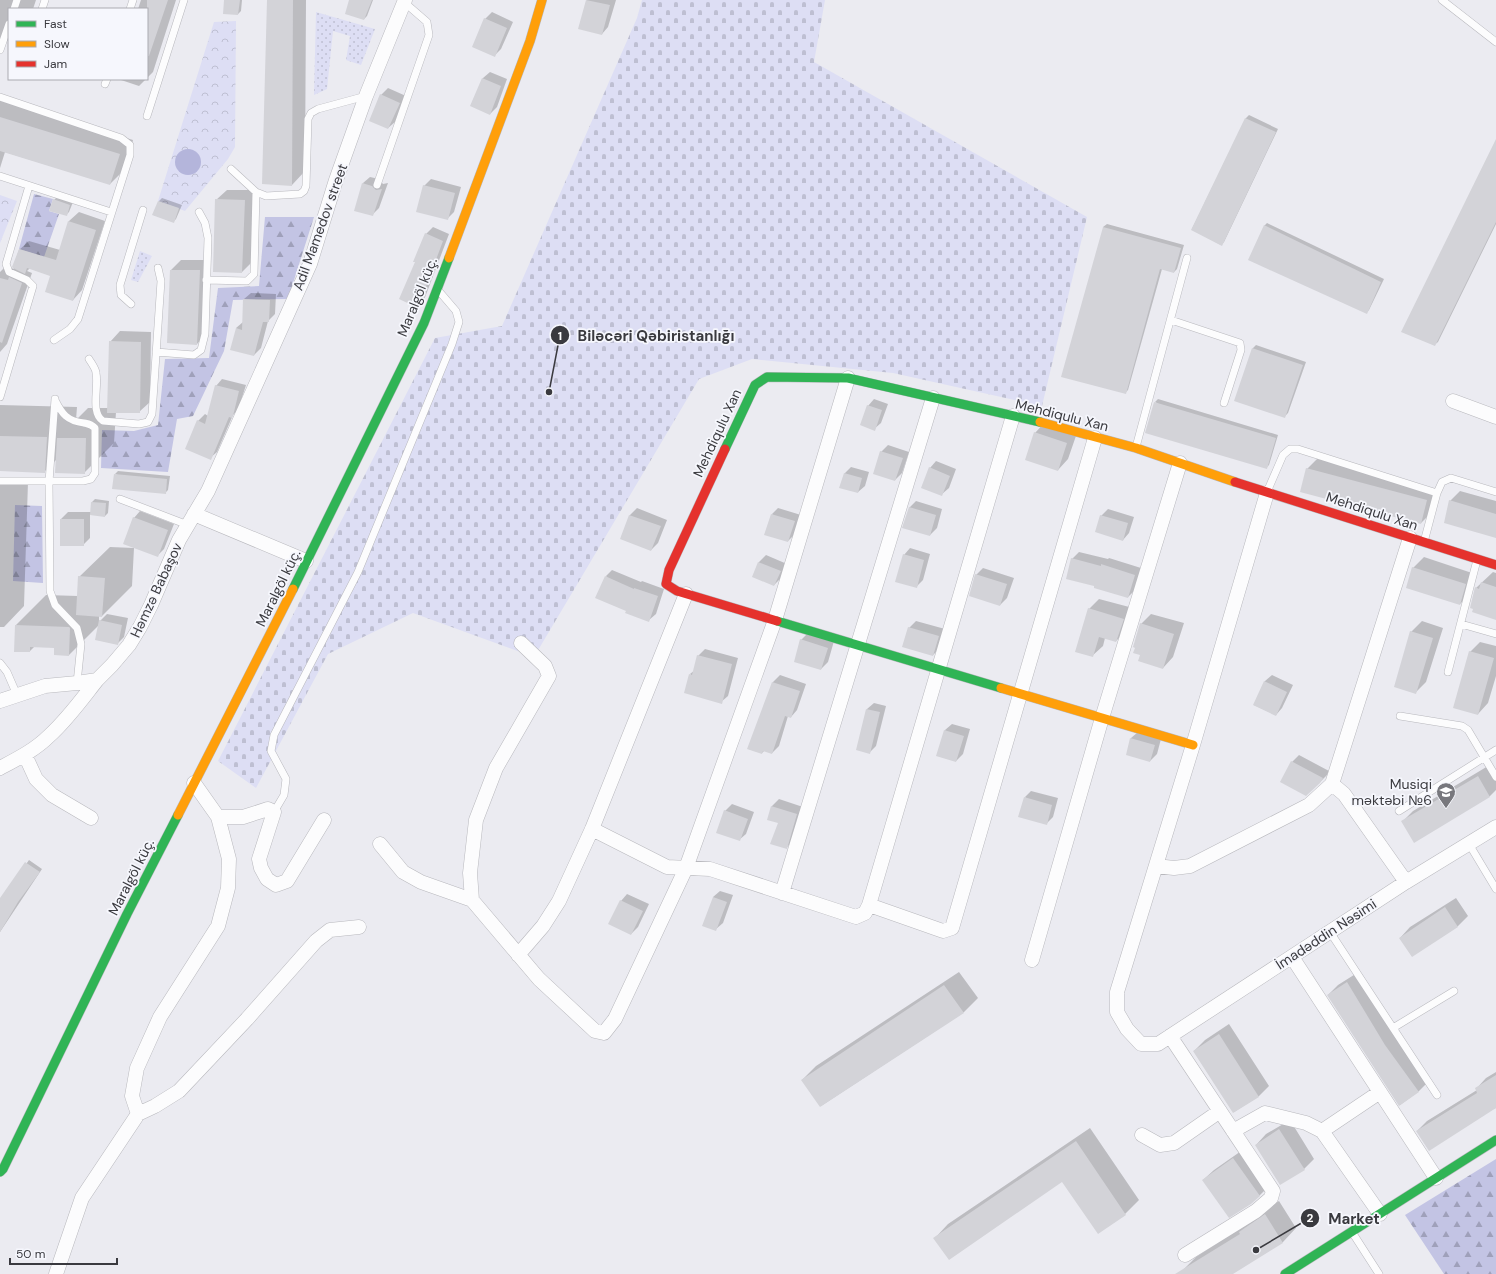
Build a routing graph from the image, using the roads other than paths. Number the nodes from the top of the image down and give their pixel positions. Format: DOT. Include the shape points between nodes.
graph roads {
  1 [pos="184,0"];
  2 [pos="542,0"];
  3 [pos="1442,0"];
  4 [pos="404,1"];
  5 [pos="8,27"];
  6 [pos="1496,42"];
  7 [pos="0,50"];
  8 [pos="366,96"];
  9 [pos="0,97"];
  10 [pos="146,116"];
  11 [pos="231,169"];
  12 [pos="0,176"];
  13 [pos="377,185"];
  14 [pos="29,186"];
  15 [pos="256,192"];
  16 [pos="143,210"];
  17 [pos="111,212"];
  18 [pos="199,212"];
  19 [pos="1187,258"];
  20 [pos="158,268"];
  21 [pos="206,280"];
  22 [pos="437,288"];
  23 [pos="131,304"];
  24 [pos="1171,320"];
  25 [pos="54,340"];
  26 [pos="156,352"];
  27 [pos="90,359"];
  28 [pos="848,378"];
  29 [pos="0,397"];
  30 [pos="933,398"];
  31 [pos="1453,402"];
  32 [pos="1224,403"];
  33 [pos="1013,416"];
  34 [pos="1496,418"];
  35 [pos="1095,438"];
  36 [pos="1136,448"];
  37 [pos="1180,463"];
  38 [pos="0,481"];
  39 [pos="49,482"];
  40 [pos="1496,492"];
  41 [pos="1267,493"];
  42 [pos="1437,494"];
  43 [pos="120,499"];
  44 [pos="191,520"];
  45 [pos="1410,538"];
  46 [pos="1424,543"];
  47 [pos="1477,560"];
  48 [pos="306,561"];
  49 [pos="1496,565"];
  50 [pos="686,594"];
  51 [pos="775,620"];
  52 [pos="1461,624"];
  53 [pos="1496,634"];
  54 [pos="521,643"];
  55 [pos="858,645"];
  56 [pos="0,663"];
  57 [pos="940,669"];
  58 [pos="1448,672"];
  59 [pos="97,680"];
  60 [pos="77,684"];
  61 [pos="1020,693"];
  62 [pos="17,695"];
  63 [pos="0,701"];
  64 [pos="1400,716"];
  65 [pos="1102,718"];
  66 [pos="1194,745"];
  67 [pos="1496,750"];
  68 [pos="25,755"];
  69 [pos="1485,757"];
  70 [pos="0,768"];
  71 [pos="1496,777"];
  72 [pos="194,783"];
  73 [pos="1332,784"];
  74 [pos="1399,811"];
  75 [pos="274,812"];
  76 [pos="218,817"];
  77 [pos="91,818"];
  78 [pos="324,820"];
  79 [pos="1496,827"];
  80 [pos="592,830"];
  81 [pos="380,844"];
  82 [pos="1469,844"];
  83 [pos="1156,866"];
  84 [pos="686,868"];
  85 [pos="1406,882"];
  86 [pos="1496,889"];
  87 [pos="782,893"];
  88 [pos="472,900"];
  89 [pos="869,905"];
  90 [pos="359,927"];
  91 [pos="1330,932"];
  92 [pos="518,955"];
  93 [pos="1292,957"];
  94 [pos="1032,960"];
  95 [pos="1454,991"];
  96 [pos="1393,1028"];
  97 [pos="1170,1036"];
  98 [pos="1380,1092"];
  99 [pos="1437,1095"];
  100 [pos="1220,1111"];
  101 [pos="138,1114"];
  102 [pos="1233,1131"];
  103 [pos="1322,1131"];
  104 [pos="1142,1135"];
  105 [pos="1496,1140"];
  106 [pos="0,1172"];
  107 [pos="1436,1178"];
  108 [pos="1380,1214"];
  109 [pos="1352,1232"];
  110 [pos="1186,1255"];
  111 [pos="56,1274"];
  112 [pos="1285,1274"];
  113 [pos="1379,1274"];
  1 -- 10 [label="lane"];
  2 -- 22 [label="street, Maralgöl küç." via="530,41"];
  3 -- 6 [label="lane"];
  4 -- 8 [label="street, Adil Mamedov street"];
  4 -- 13 [label="lane" via="427,22 429,35"];
  5 -- 7 [label="lane"];
  8 -- 15 [label="lane" via="311,113 308,119 304,191 300,194 266,196"];
  8 -- 44 [label="street, Adil Mamedov street" via="310,264 208,491"];
  9 -- 17 [label="lane" via="120,138 130,144 130,155"];
  11 -- 15 [label="lane"];
  12 -- 14 [label="lane"];
  14 -- 17 [label="lane"];
  14 -- 29 [label="lane" via="6,264 9,272 27,280 33,286"];
  15 -- 21 [label="lane" via="254,274 247,282"];
  16 -- 23 [label="lane" via="120,285 121,296"];
  17 -- 25 [label="lane" via="78,319 70,329"];
  18 -- 21 [label="lane" via="205,223 208,238"];
  19 -- 24 [label="lane"];
  20 -- 26 [label="lane" via="161,281"];
  21 -- 26 [label="lane" via="205,334 202,350 194,355"];
  22 -- 48 [label="street, Maralgöl küç." via="424,323"];
  22 -- 75 [label="lane" via="456,311 459,322 358,572 274,735 271,750 286,779 284,795"];
  24 -- 32 [label="lane" via="1240,343 1241,350"];
  24 -- 36 [label="lane"];
  26 -- 27 [label="lane" via="152,414 148,422 140,424 103,421 98,418 96,372"];
  28 -- 30 [label="street, Mehdiqulu Xan"];
  28 -- 50 [label="street, Mehdiqulu Xan" via="767,377 755,385 669,570 666,584"];
  28 -- 51 [label="street"];
  30 -- 33 [label="street, Mehdiqulu Xan"];
  30 -- 55 [label="street"];
  31 -- 34 [label="street"];
  33 -- 35 [label="street, Mehdiqulu Xan"];
  33 -- 57 [label="street"];
  35 -- 36 [label="street, Mehdiqulu Xan"];
  35 -- 61 [label="street"];
  36 -- 37 [label="street, Mehdiqulu Xan"];
  37 -- 41 [label="street, Mehdiqulu Xan"];
  37 -- 65 [label="street"];
  38 -- 39 [label="lane"];
  39 -- 39 [label="lane" via="83,481 91,479 95,473 95,428 91,424 70,420 61,411 55,399"];
  39 -- 60 [label="lane" via="50,591 55,605 77,628 81,644"];
  40 -- 42 [label="lane" via="1451,478 1442,482"];
  41 -- 42 [label="lane" via="1283,455 1290,449 1298,449"];
  41 -- 45 [label="street, Mehdiqulu Xan"];
  41 -- 66 [label="street"];
  42 -- 46 [label="lane"];
  43 -- 44 [label="lane"];
  44 -- 48 [label="street"];
  44 -- 59 [label="street, Həmzə Babaşov" via="179,540 140,627 129,645"];
  45 -- 46 [label="street, Mehdiqulu Xan"];
  45 -- 73 [label="street"];
  46 -- 47 [label="street, Mehdiqulu Xan"];
  47 -- 49 [label="street, Mehdiqulu Xan"];
  47 -- 52 [label="lane"];
  48 -- 72 [label="street, Maralgöl küç."];
  50 -- 51 [label="street, Mehdiqulu Xan"];
  50 -- 80 [label="street"];
  51 -- 55 [label="street, Mehdiqulu Xan"];
  51 -- 84 [label="street"];
  52 -- 53 [label="lane"];
  52 -- 58 [label="lane"];
  54 -- 88 [label="street" via="545,666 549,676 496,768 476,820 470,873"];
  55 -- 57 [label="street, Mehdiqulu Xan"];
  55 -- 87 [label="street"];
  56 -- 62 [label="lane" via="8,672"];
  57 -- 61 [label="street, Mehdiqulu Xan"];
  57 -- 89 [label="street"];
  59 -- 60 [label="street"];
  59 -- 68 [label="street, Həmzə Babaşov" via="49,737"];
  60 -- 62 [label="street" via="45,686"];
  61 -- 65 [label="street, Mehdiqulu Xan"];
  61 -- 89 [label="street" via="952,928 943,931"];
  62 -- 63 [label="street"];
  64 -- 69 [label="lane" via="1462,726 1468,730"];
  65 -- 66 [label="street, Mehdiqulu Xan"];
  65 -- 94 [label="street"];
  66 -- 83 [label="street"];
  67 -- 69 [label="lane"];
  68 -- 70 [label="street, Həmzə Babaşov"];
  68 -- 77 [label="street" via="36,779 52,795"];
  69 -- 71 [label="lane"];
  69 -- 74 [label="lane"];
  72 -- 76 [label="street"];
  72 -- 106 [label="street, Maralgöl küç."];
  73 -- 83 [label="street" via="1309,805 1190,866"];
  73 -- 85 [label="street" via="1344,794"];
  75 -- 76 [label="street" via="268,809 243,817"];
  75 -- 78 [label="street" via="259,859 267,879 276,884 287,881"];
  76 -- 101 [label="street" via="229,859 228,888 218,926 160,1017 137,1068 132,1096"];
  79 -- 82 [label="street, İmadəddin Nəsimi"];
  80 -- 84 [label="street" via="668,867"];
  80 -- 92 [label="street" via="559,901 543,926"];
  81 -- 88 [label="street" via="403,872 421,882"];
  82 -- 85 [label="street, İmadəddin Nəsimi"];
  82 -- 86 [label="lane"];
  83 -- 97 [label="street, İmadəddin Nəsimi" via="1117,992 1118,1012 1127,1029 1141,1044 1158,1044"];
  84 -- 87 [label="street" via="710,868"];
  84 -- 92 [label="street" via="615,1019 604,1033 595,1031 539,979"];
  85 -- 91 [label="street, İmadəddin Nəsimi"];
  87 -- 89 [label="street" via="856,917 865,913"];
  88 -- 92 [label="street"];
  90 -- 101 [label="street" via="330,930 316,941 179,1091"];
  91 -- 93 [label="street, İmadəddin Nəsimi"];
  91 -- 96 [label="lane"];
  93 -- 97 [label="street, İmadəddin Nəsimi"];
  93 -- 98 [label="street"];
  95 -- 96 [label="lane"];
  96 -- 99 [label="lane"];
  97 -- 100 [label="street"];
  98 -- 103 [label="street"];
  98 -- 107 [label="street"];
  100 -- 102 [label="street"];
  100 -- 104 [label="street" via="1174,1143 1160,1145"];
  101 -- 111 [label="street" via="82,1198"];
  102 -- 103 [label="street" via="1265,1113 1306,1123"];
  102 -- 110 [label="street" via="1273,1191 1271,1198 1256,1211"];
  103 -- 108 [label="street"];
  105 -- 107 [label="street"];
  107 -- 108 [label="street"];
  108 -- 109 [label="street"];
  109 -- 112 [label="street"];
  109 -- 113 [label="lane"];
}
